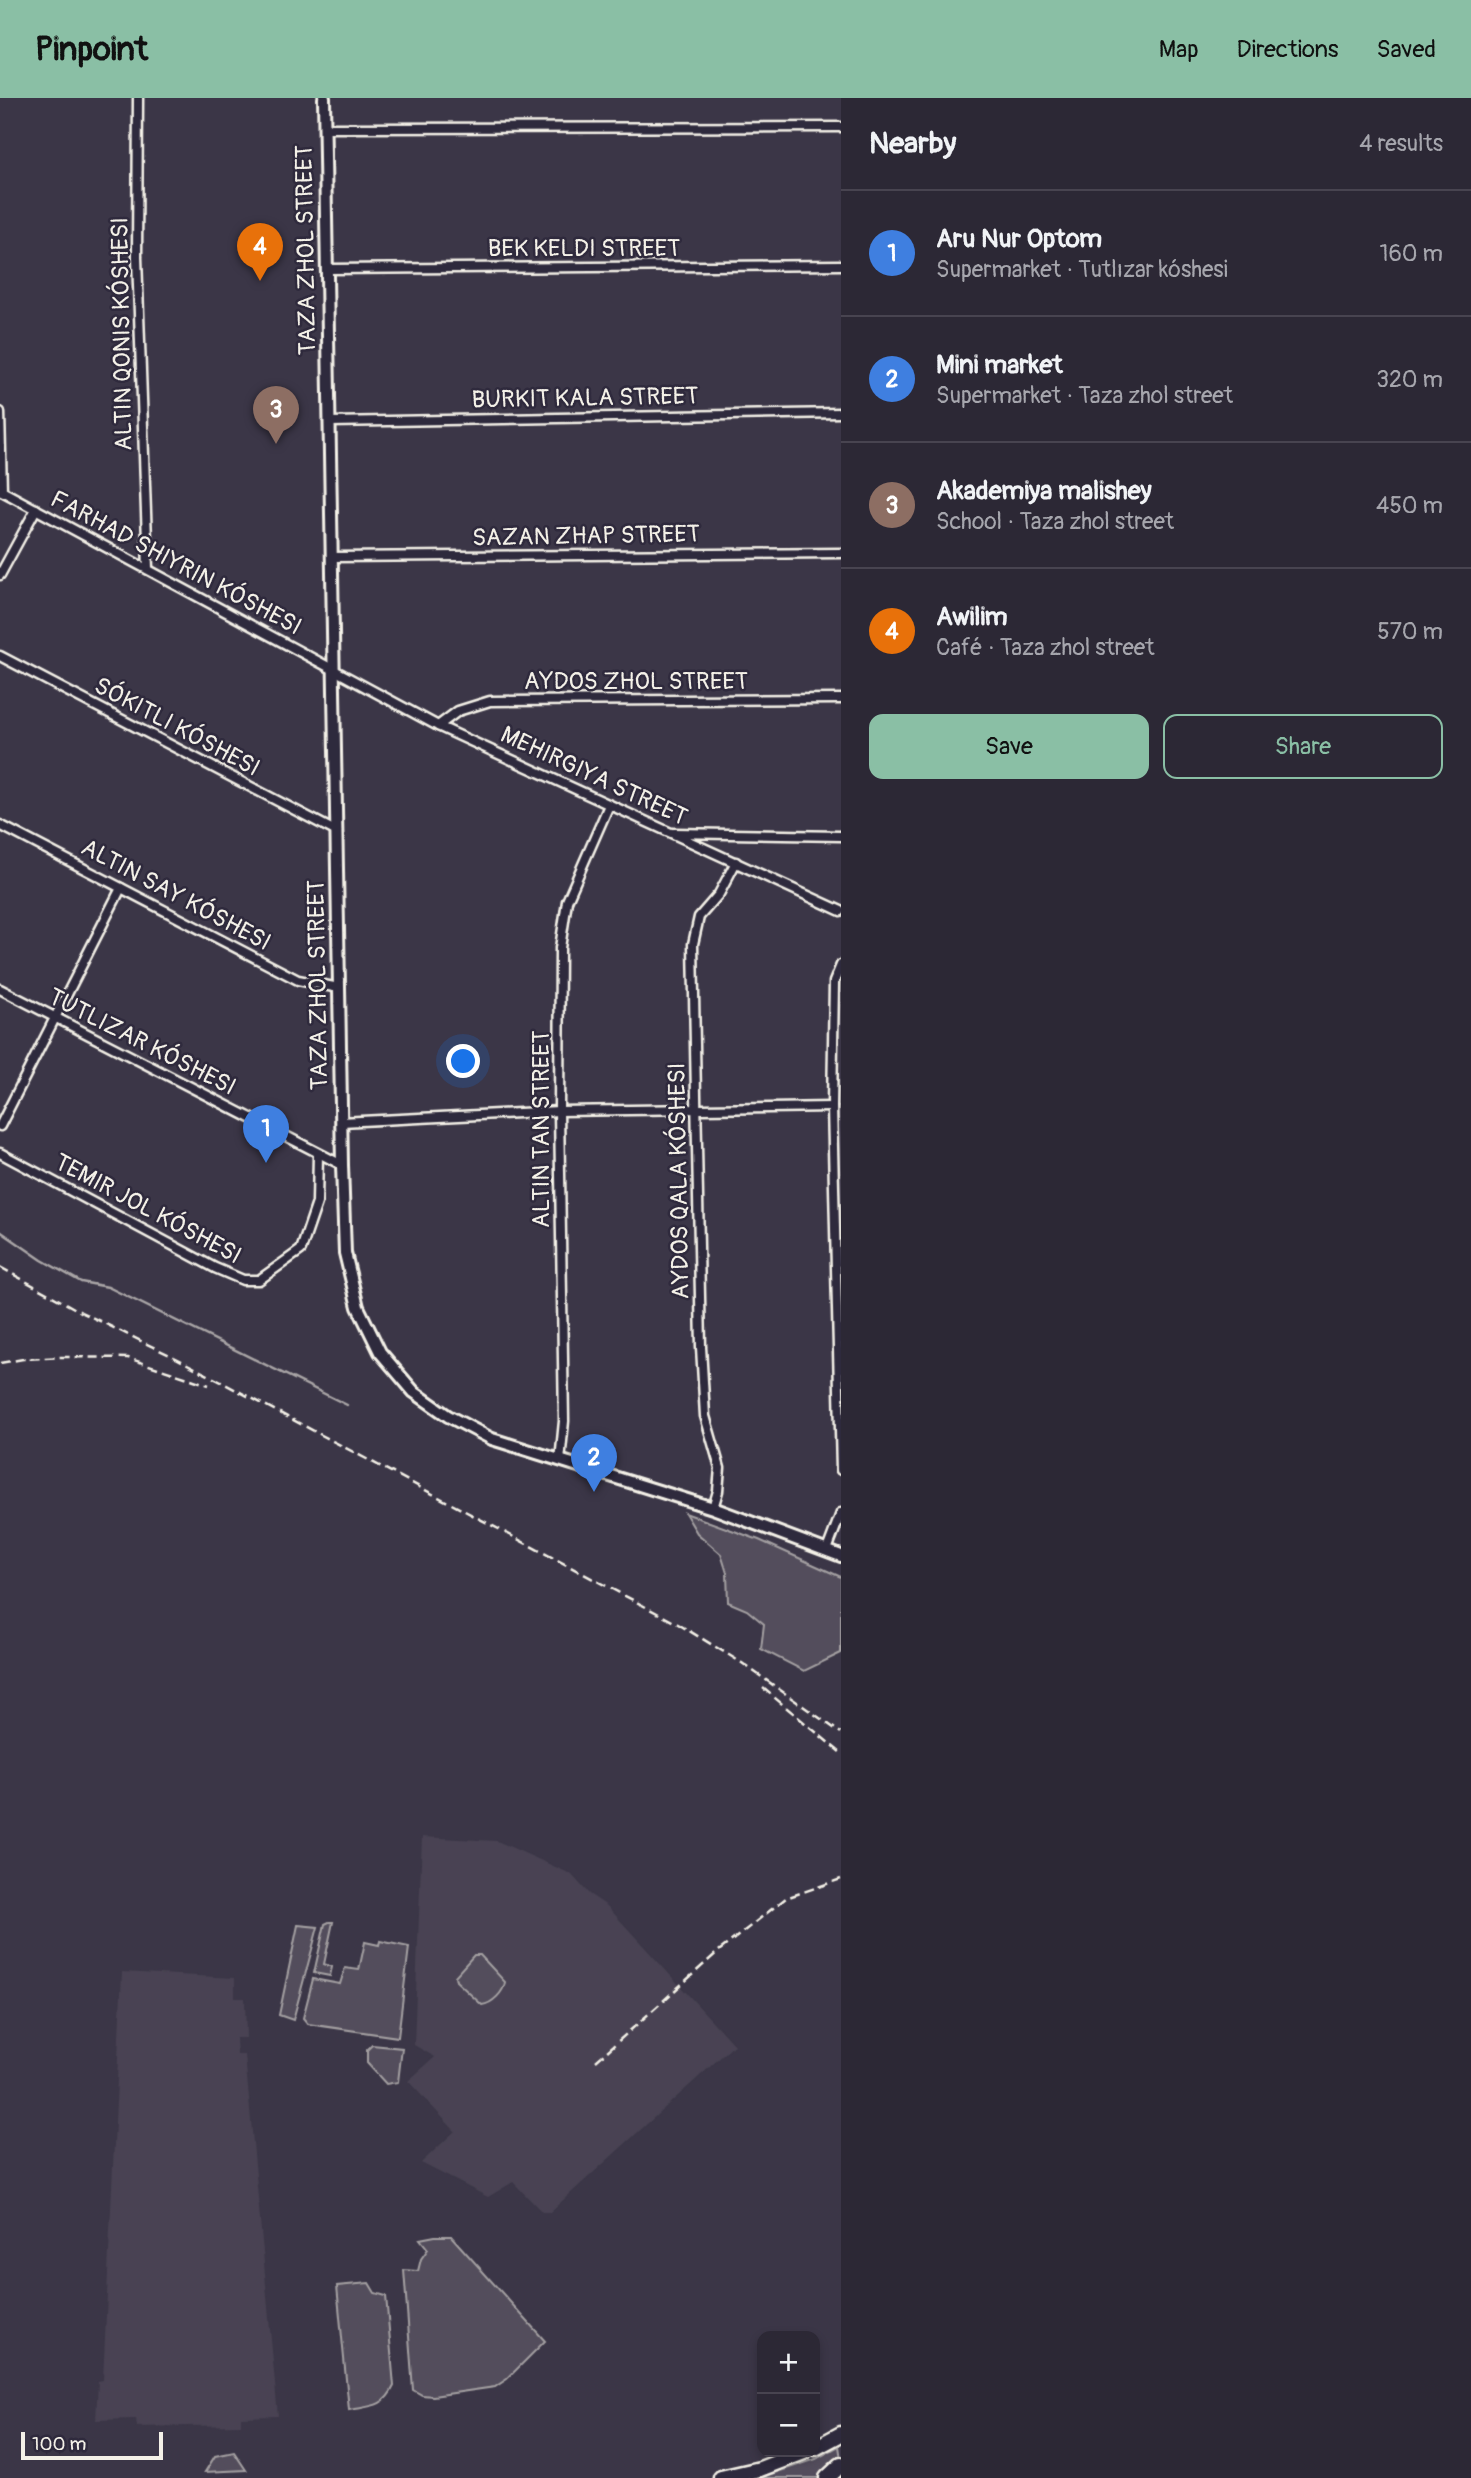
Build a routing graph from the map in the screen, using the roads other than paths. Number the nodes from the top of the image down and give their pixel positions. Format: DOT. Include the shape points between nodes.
graph roads {
  1 [pos="138,98"];
  2 [pos="324,98"];
  3 [pos="841,127"];
  4 [pos="325,128"];
  5 [pos="841,265"];
  6 [pos="328,269"];
  7 [pos="0,412"];
  8 [pos="841,413"];
  9 [pos="330,422"];
  10 [pos="1,490"];
  11 [pos="36,509"];
  12 [pos="841,553"];
  13 [pos="332,557"];
  14 [pos="148,569"];
  15 [pos="0,575"];
  16 [pos="0,656"];
  17 [pos="334,669"];
  18 [pos="841,699"];
  19 [pos="438,726"];
  20 [pos="609,805"];
  21 [pos="0,825"];
  22 [pos="337,832"];
  23 [pos="671,833"];
  24 [pos="841,836"];
  25 [pos="736,862"];
  26 [pos="121,888"];
  27 [pos="841,911"];
  28 [pos="841,964"];
  29 [pos="339,988"];
  30 [pos="0,989"];
  31 [pos="55,1018"];
  32 [pos="832,1107"];
  33 [pos="697,1109"];
  34 [pos="559,1111"];
  35 [pos="341,1122"];
  36 [pos="0,1126"];
  37 [pos="0,1153"];
  38 [pos="318,1154"];
  39 [pos="342,1165"];
  40 [pos="560,1461"];
  41 [pos="841,1470"];
  42 [pos="713,1508"];
  43 [pos="841,1513"];
  44 [pos="827,1550"];
  45 [pos="841,1556"];
  46 [pos="841,2434"];
  47 [pos="820,2445"];
  48 [pos="791,2457"];
  49 [pos="841,2465"];
  50 [pos="721,2478"];
  51 [pos="827,2478"];
  1 -- 14 [label="street" via="137,257"];
  2 -- 4 [label="main road, TAZA ZHOL STREET"];
  3 -- 4 [label="street"];
  4 -- 6 [label="main road, TAZA ZHOL STREET"];
  5 -- 6 [label="street, BEK KELDI STREET"];
  6 -- 9 [label="main road, TAZA ZHOL STREET"];
  7 -- 10 [label="street"];
  8 -- 9 [label="street, BURKIT KALA STREET"];
  9 -- 13 [label="main road, TAZA ZHOL STREET"];
  10 -- 11 [label="street, FARHAD SHIYRIN KÓSHESI"];
  11 -- 14 [label="street, FARHAD SHIYRIN KÓSHESI"];
  11 -- 15 [label="street"];
  12 -- 13 [label="street, SAZAN ZHAP STREET"];
  13 -- 17 [label="main road, TAZA ZHOL STREET"];
  14 -- 17 [label="street, FARHAD SHIYRIN KÓSHESI"];
  16 -- 22 [label="street, SÓKITLI KÓSHESI"];
  17 -- 19 [label="street, MEHIRGIYA STREET"];
  17 -- 22 [label="main road, TAZA ZHOL STREET"];
  18 -- 19 [label="street, AYDOS ZHOL STREET" via="490,701 458,711"];
  19 -- 20 [label="street, MEHIRGIYA STREET"];
  20 -- 23 [label="street, MEHIRGIYA STREET"];
  20 -- 34 [label="street, ALTIN TAN STREET" via="567,901 561,948"];
  21 -- 26 [label="street"];
  22 -- 29 [label="main road, TAZA ZHOL STREET"];
  23 -- 24 [label="street"];
  23 -- 25 [label="street, MEHIRGIYA STREET"];
  25 -- 27 [label="street, MEHIRGIYA STREET"];
  25 -- 33 [label="street, AYDOS QALA KÓSHESI" via="719,894 699,917 693,944"];
  26 -- 29 [label="street" via="298,980"];
  26 -- 31 [label="street"];
  28 -- 32 [label="street" via="834,982"];
  29 -- 35 [label="main road, TAZA ZHOL STREET"];
  30 -- 31 [label="street"];
  31 -- 36 [label="street"];
  31 -- 38 [label="street"];
  32 -- 33 [label="street"];
  32 -- 41 [label="street"];
  33 -- 34 [label="street"];
  33 -- 42 [label="street, AYDOS QALA KÓSHESI" via="705,1416 720,1468"];
  34 -- 35 [label="street"];
  34 -- 40 [label="street, ALTIN TAN STREET" via="564,1421"];
  35 -- 39 [label="main road, TAZA ZHOL STREET"];
  37 -- 38 [label="street, TEMIR JOL KÓSHESI" via="243,1280 259,1280 301,1250 317,1203"];
  38 -- 39 [label="street"];
  39 -- 40 [label="main road, TAZA ZHOL STREET" via="345,1252 358,1307 380,1352 414,1392 448,1416 492,1439"];
  40 -- 42 [label="main road, TAZA ZHOL STREET"];
  42 -- 44 [label="main road, TAZA ZHOL STREET"];
  43 -- 44 [label="street"];
  44 -- 45 [label="main road, TAZA ZHOL STREET"];
  46 -- 47 [label="highway"];
  48 -- 50 [label="highway"];
  49 -- 51 [label="highway"];
}
